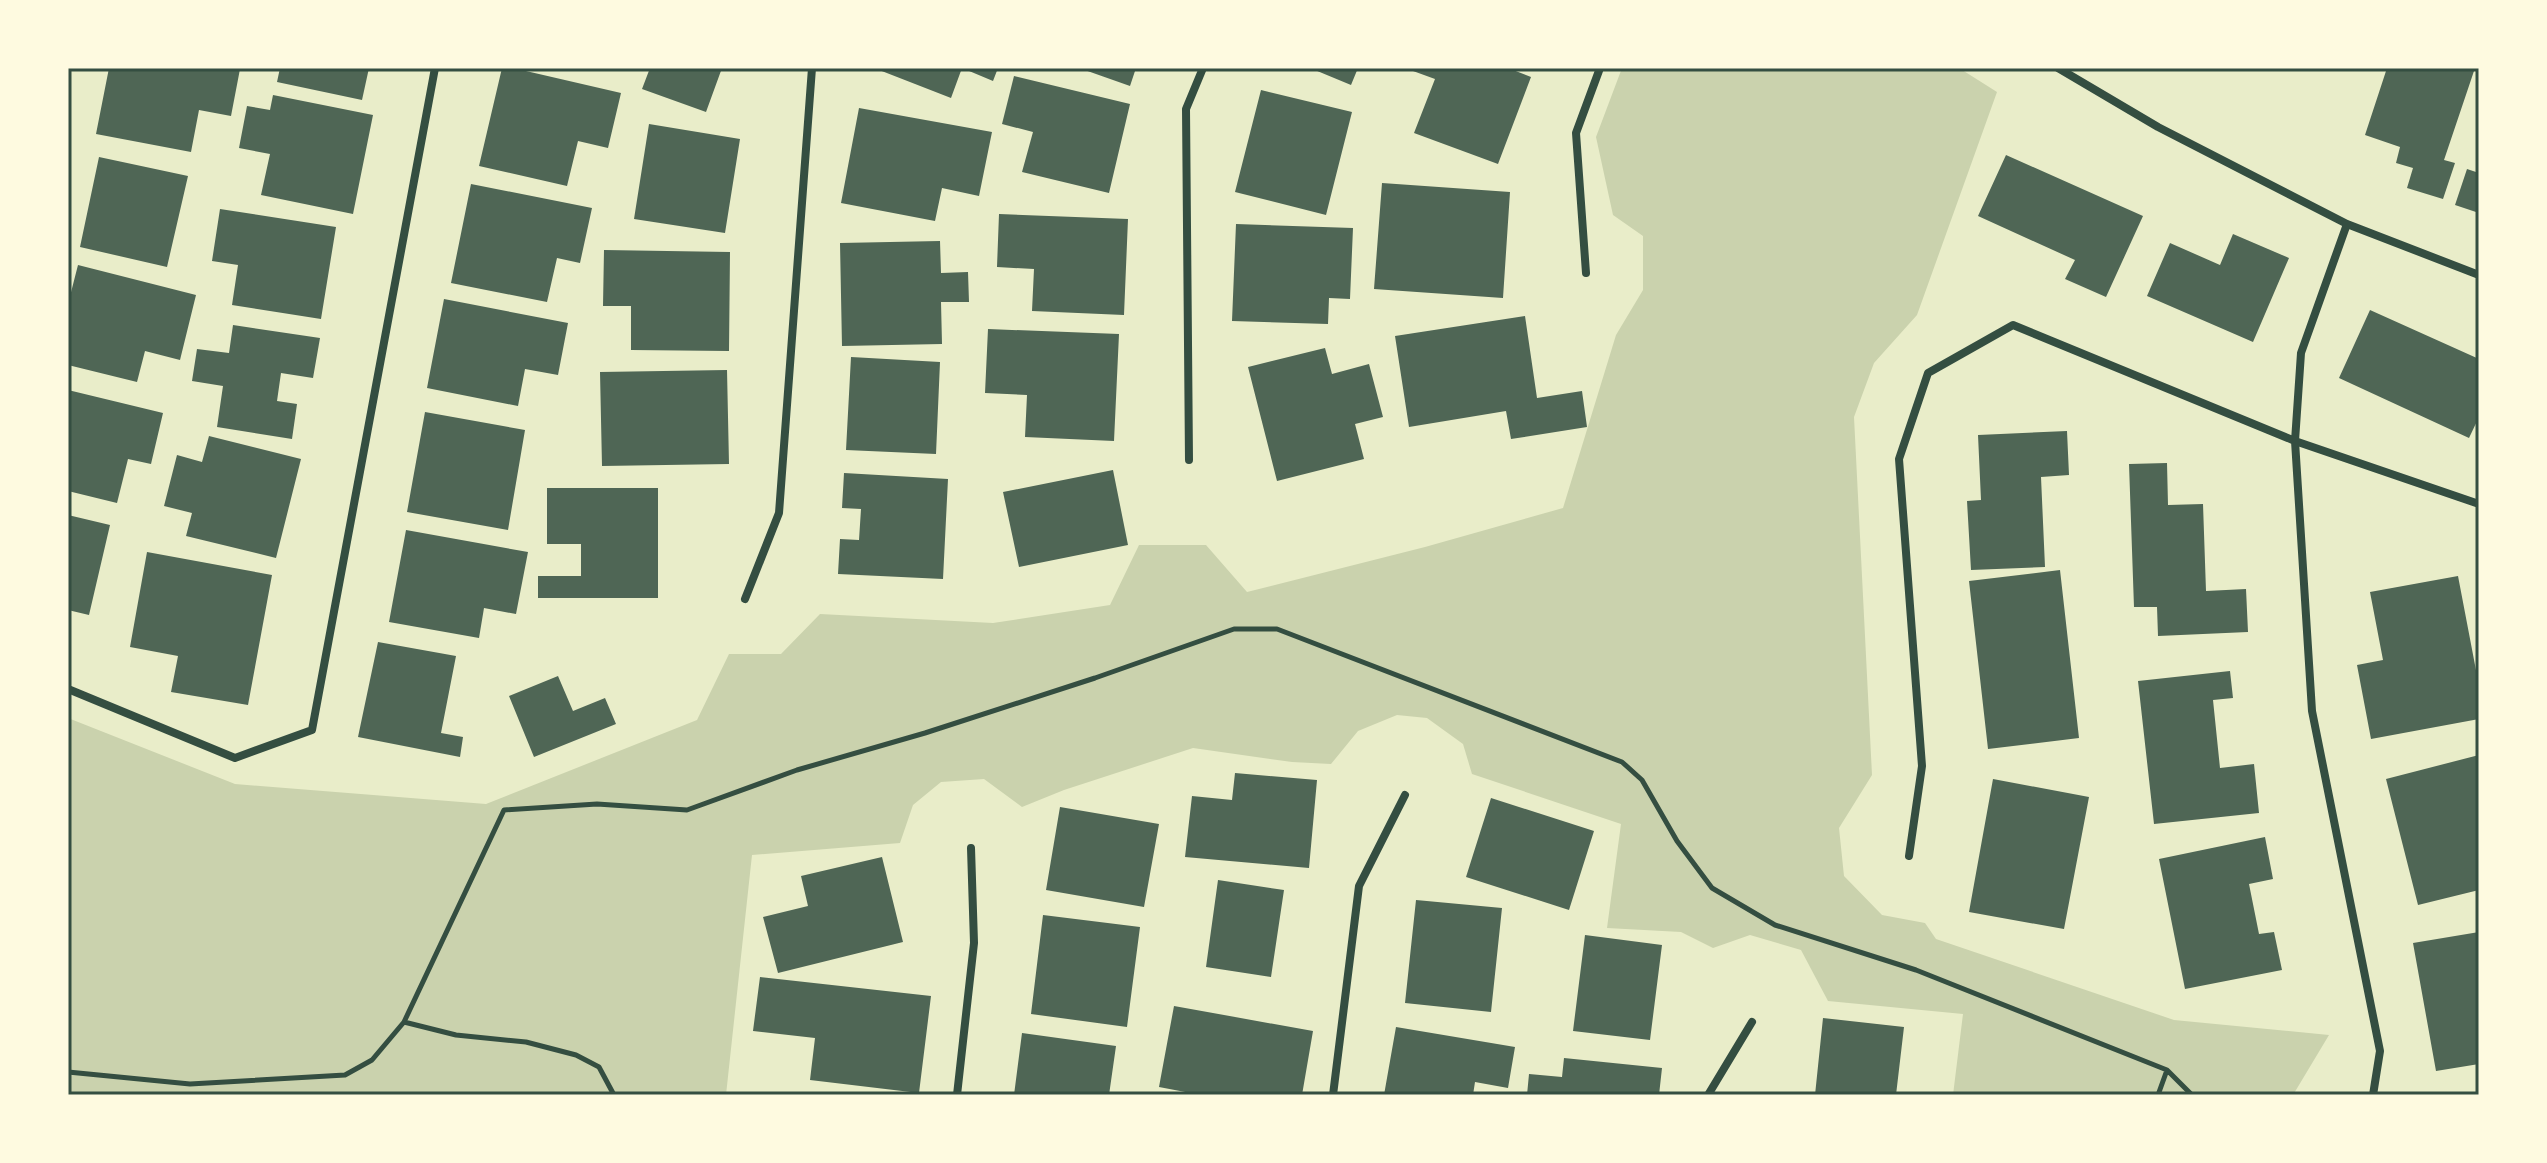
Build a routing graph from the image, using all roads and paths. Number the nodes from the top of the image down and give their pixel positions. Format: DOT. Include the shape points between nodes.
graph roads {
  1 [pos="435,68"];
  2 [pos="812,68"];
  3 [pos="1203,68"];
  4 [pos="1600,68"];
  5 [pos="2058,68"];
  6 [pos="2347,224"];
  7 [pos="1586,273"];
  8 [pos="2479,275"];
  9 [pos="2295,441"];
  10 [pos="1189,460"];
  11 [pos="2479,504"];
  12 [pos="745,599"];
  13 [pos="68,689"];
  14 [pos="1405,795"];
  15 [pos="971,848"];
  16 [pos="1909,856"];
  17 [pos="404,1022"];
  18 [pos="1752,1022"];
  19 [pos="2167,1070"];
  20 [pos="68,1072"];
  21 [pos="614,1095"];
  22 [pos="957,1095"];
  23 [pos="1333,1095"];
  24 [pos="1708,1095"];
  25 [pos="2158,1095"];
  26 [pos="2192,1095"];
  27 [pos="2373,1095"];
  1 -- 13 [label="street" via="312,730 235,758"];
  2 -- 12 [label="street" via="779,513"];
  3 -- 10 [label="street" via="1186,109"];
  4 -- 7 [label="street" via="1576,133"];
  5 -- 6 [label="street" via="2158,127"];
  6 -- 8 [label="street"];
  6 -- 9 [label="street" via="2301,353"];
  9 -- 11 [label="street"];
  9 -- 16 [label="street" via="2013,325 1928,373 1899,459 1922,766"];
  9 -- 27 [label="street" via="2312,711 2380,1051"];
  14 -- 23 [label="street" via="1359,886"];
  15 -- 22 [label="street" via="974,943"];
  17 -- 19 [label="path" via="504,810 597,804 687,810 1234,629 1277,629 1622,762 1642,780 1712,888 1775,925 1916,970"];
  17 -- 20 [label="path" via="372,1060 345,1075 190,1084"];
  17 -- 21 [label="path" via="576,1055 599,1067"];
  18 -- 24 [label="street"];
  19 -- 25 [label="path"];
  19 -- 26 [label="path"];
}
